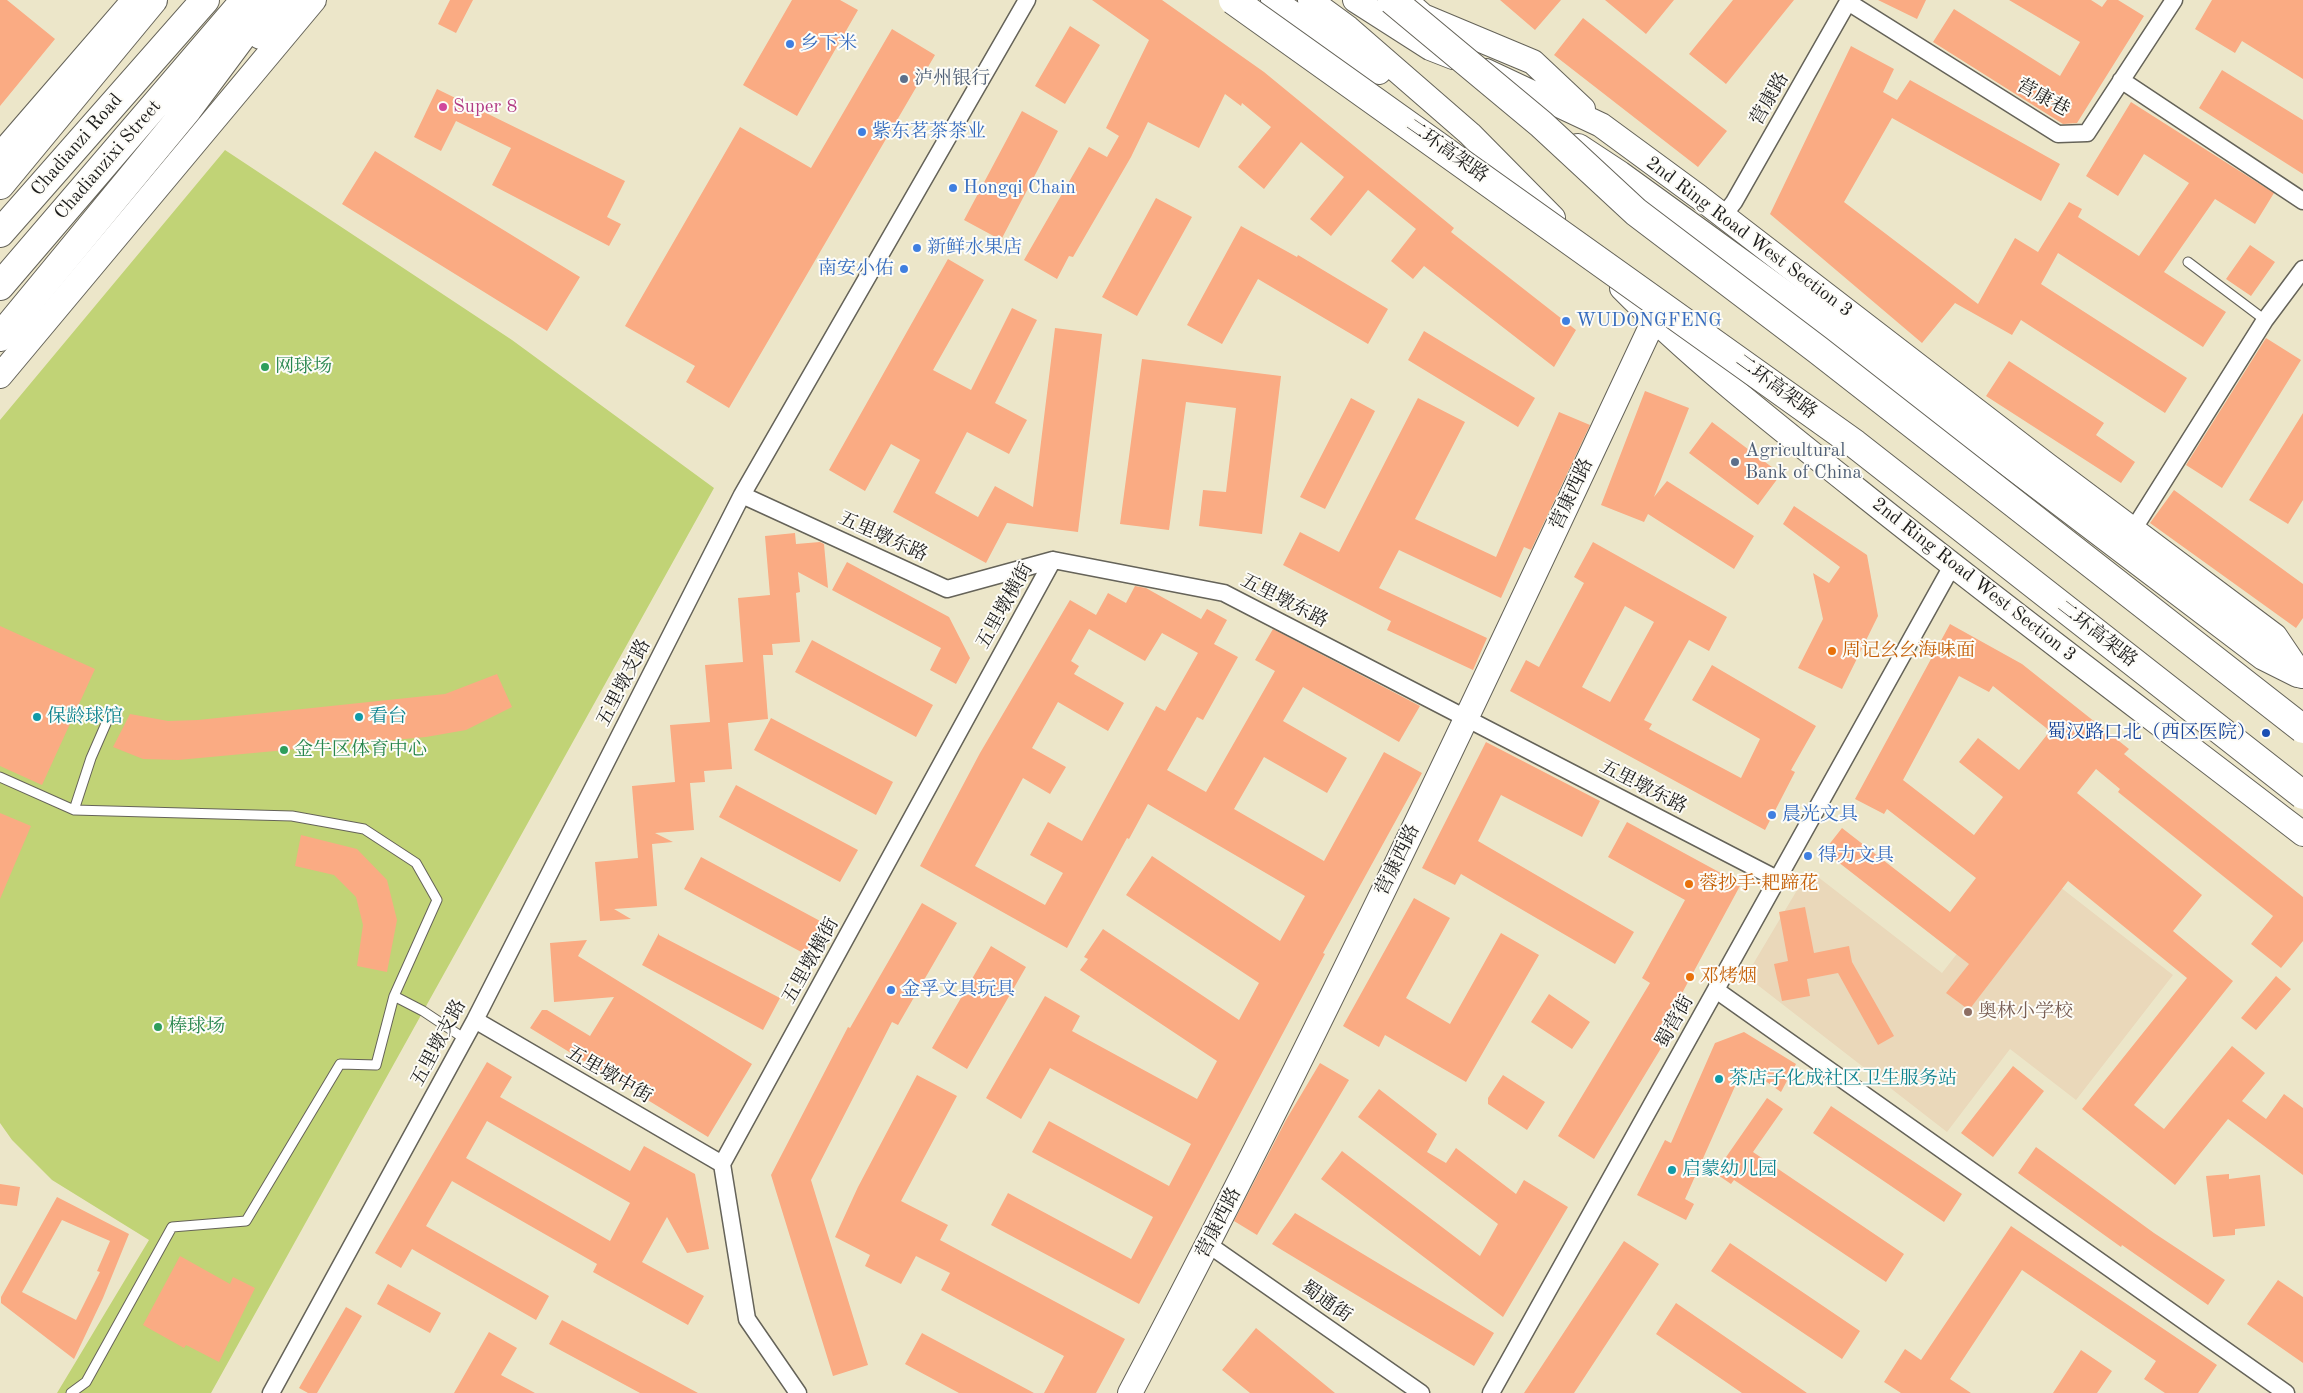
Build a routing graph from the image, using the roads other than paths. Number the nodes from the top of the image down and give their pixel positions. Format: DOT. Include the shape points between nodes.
graph roads {
  1 [pos="134,0"];
  2 [pos="153,0"];
  3 [pos="166,0"];
  4 [pos="205,0"];
  5 [pos="245,0"];
  6 [pos="269,0"];
  7 [pos="294,0"];
  8 [pos="314,0"];
  9 [pos="1027,0"];
  10 [pos="1233,0"];
  11 [pos="1273,0"];
  12 [pos="1310,0"];
  13 [pos="1404,0"];
  14 [pos="2174,0"];
  15 [pos="1849,1"];
  16 [pos="1373,4"];
  17 [pos="2121,80"];
  18 [pos="188,109"];
  19 [pos="53,123"];
  20 [pos="1541,124"];
  21 [pos="1601,125"];
  22 [pos="1470,134"];
  23 [pos="0,155"];
  24 [pos="0,185"];
  25 [pos="2303,201"];
  26 [pos="1724,216"];
  27 [pos="0,234"];
  28 [pos="2188,262"];
  29 [pos="2303,269"];
  30 [pos="0,286"];
  31 [pos="1654,320"];
  32 [pos="2265,320"];
  33 [pos="0,337"];
  34 [pos="0,376"];
  35 [pos="742,495"];
  36 [pos="2134,530"];
  37 [pos="1053,560"];
  38 [pos="1952,566"];
  39 [pos="2301,671"];
  40 [pos="1468,718"];
  41 [pos="108,719"];
  42 [pos="2303,729"];
  43 [pos="0,777"];
  44 [pos="2303,795"];
  45 [pos="74,810"];
  46 [pos="2303,834"];
  47 [pos="1777,879"];
  48 [pos="1716,990"];
  49 [pos="394,996"];
  50 [pos="475,1020"];
  51 [pos="465,1039"];
  52 [pos="722,1164"];
  53 [pos="1208,1244"];
  54 [pos="71,1393"];
  55 [pos="271,1393"];
  56 [pos="798,1393"];
  57 [pos="1130,1393"];
  58 [pos="1422,1393"];
  59 [pos="1491,1393"];
  60 [pos="2286,1393"];
  1 -- 23 [label="main road"];
  2 -- 19 [label="highway"];
  3 -- 19 [label="highway"];
  4 -- 27 [label="highway, Chadianzi Road"];
  5 -- 30 [label="highway, Chadianzixi Street"];
  6 -- 18 [label="highway"];
  7 -- 18 [label="highway"];
  8 -- 34 [label="main road"];
  9 -- 35 [label="street, 五里墩支路"];
  10 -- 44 [label="highway, 二环高架路, bridge" via="1855,444"];
  11 -- 22 [label="main road"];
  12 -- 22 [label="main road, 2nd Ring Road West Section 3" via="1348,28"];
  13 -- 21 [label="main road" via="1423,16 1533,62"];
  14 -- 17 [label="street, 营康巷"];
  15 -- 17 [label="street, 营康巷" via="2058,134 2087,132"];
  15 -- 26 [label="street, 营康路"];
  16 -- 20 [label="highway, bridge"];
  16 -- 21 [label="main road, 2nd Ring Road West Section 3" via="1430,48"];
  17 -- 25 [label="street"];
  18 -- 33 [label="highway"];
  19 -- 24 [label="highway"];
  20 -- 39 [label="highway, bridge" via="1634,186 1866,354 2264,656"];
  20 -- 42 [label="highway, bridge" via="1636,212"];
  21 -- 26 [label="main road, 2nd Ring Road West Section 3"];
  22 -- 31 [label="main road, 2nd Ring Road West Section 3"];
  26 -- 36 [label="main road, 2nd Ring Road West Section 3"];
  28 -- 32 [label="lane"];
  29 -- 32 [label="street"];
  31 -- 38 [label="main road, 2nd Ring Road West Section 3" via="1719,378"];
  31 -- 40 [label="main road, 营康西路"];
  32 -- 36 [label="street"];
  35 -- 37 [label="street, 五里墩东路" via="947,588"];
  35 -- 50 [label="street, 五里墩支路"];
  36 -- 39 [label="main road, 2nd Ring Road West Section 3" via="2275,636"];
  37 -- 40 [label="street, 五里墩东路" via="1224,593"];
  37 -- 52 [label="street, 五里墩横街"];
  38 -- 46 [label="main road, 2nd Ring Road West Section 3"];
  38 -- 47 [label="street, 蜀营街"];
  40 -- 47 [label="street, 五里墩东路"];
  40 -- 53 [label="main road, 营康西路"];
  41 -- 45 [label="lane"];
  43 -- 45 [label="lane"];
  45 -- 49 [label="lane" via="292,816 364,829 416,863 437,900"];
  47 -- 48 [label="street, 蜀营街"];
  48 -- 59 [label="street, 蜀营街"];
  48 -- 60 [label="street"];
  49 -- 51 [label="lane"];
  49 -- 54 [label="lane" via="376,1065 340,1064 246,1221 172,1227 86,1382"];
  50 -- 51 [label="street, 五里墩支路"];
  50 -- 52 [label="street, 五里墩中街"];
  51 -- 55 [label="street, 五里墩支路"];
  52 -- 56 [label="street" via="747,1319"];
  53 -- 57 [label="main road, 营康西路"];
  53 -- 58 [label="street, 蜀通街"];
}
